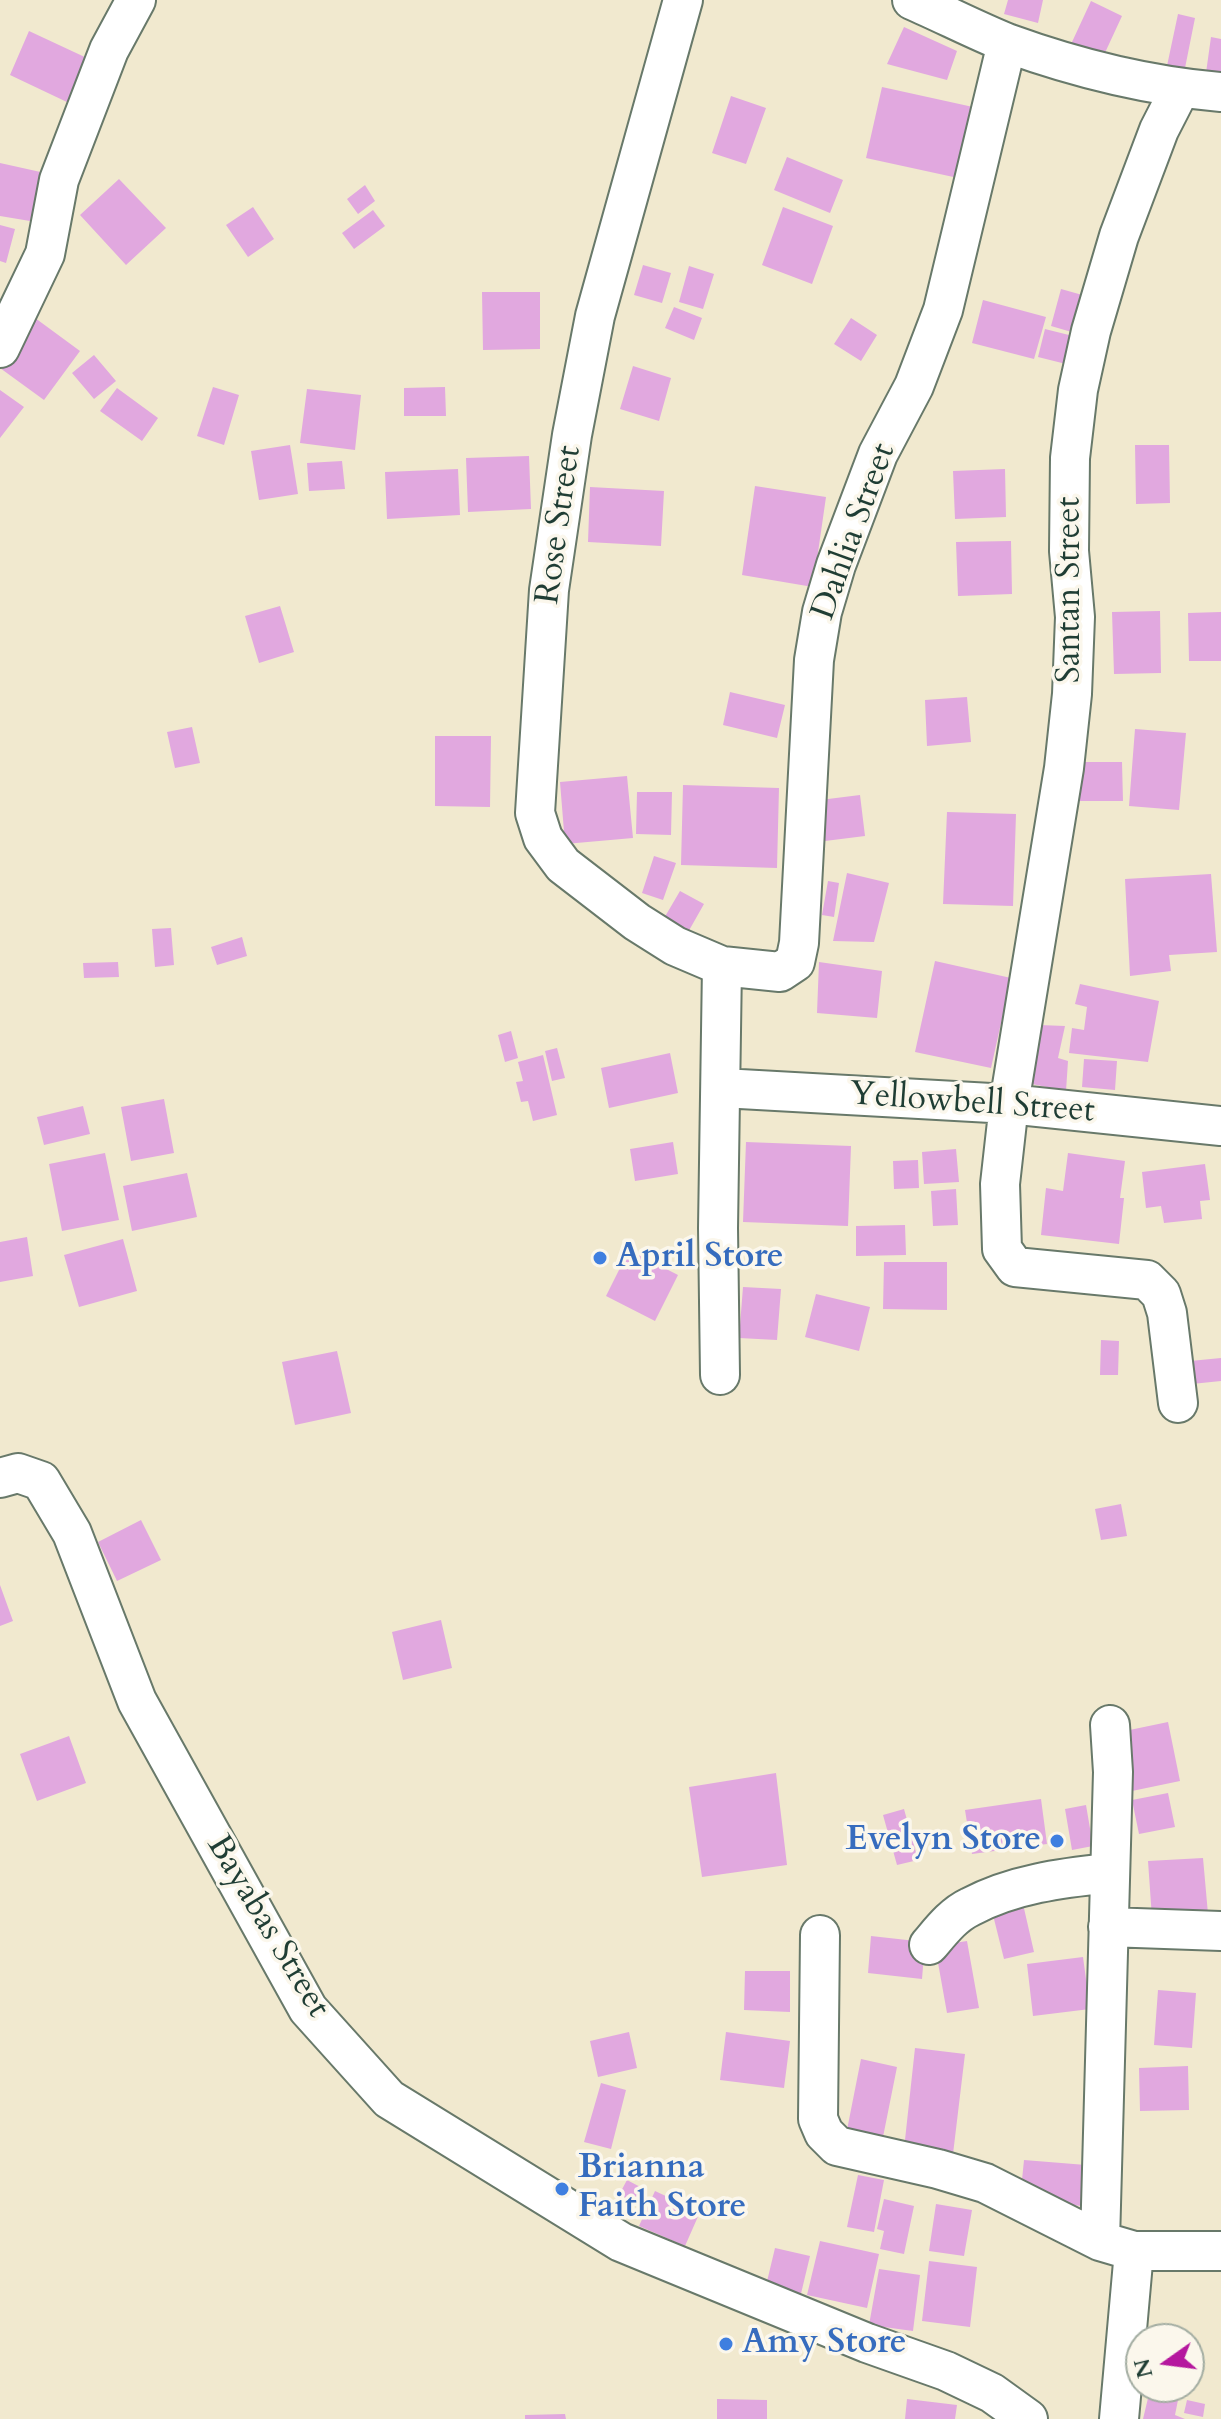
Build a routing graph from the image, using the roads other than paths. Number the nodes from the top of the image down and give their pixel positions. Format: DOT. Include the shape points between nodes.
graph roads {
  1 [pos="136,0"];
  2 [pos="683,0"];
  3 [pos="912,0"];
  4 [pos="954,9"];
  5 [pos="1007,43"];
  6 [pos="1180,89"];
  7 [pos="1221,92"];
  8 [pos="0,348"];
  9 [pos="722,966"];
  10 [pos="722,1088"];
  11 [pos="1009,1104"];
  12 [pos="1221,1126"];
  13 [pos="720,1375"];
  14 [pos="1178,1403"];
  15 [pos="0,1478"];
  16 [pos="1110,1725"];
  17 [pos="1109,1873"];
  18 [pos="1108,1927"];
  19 [pos="1221,1931"];
  20 [pos="820,1935"];
  21 [pos="929,1945"];
  22 [pos="1117,2246"];
  23 [pos="1221,2251"];
  24 [pos="1028,2419"];
  25 [pos="1119,2419"];
  1 -- 8 [label="street" via="109,50 59,180 45,254"];
  2 -- 9 [label="street, Rose Street" via="595,316 572,435 549,590 535,813 543,838 563,865 675,946"];
  3 -- 4 [label="street"];
  4 -- 5 [label="street"];
  5 -- 6 [label="street" via="1115,76"];
  5 -- 9 [label="street, Dahlia Street" via="943,310 914,386 878,454 822,612 814,660 795,962 780,972"];
  6 -- 7 [label="street"];
  6 -- 11 [label="street, Santan Street" via="1119,236 1078,390 1070,458 1072,694"];
  9 -- 10 [label="street"];
  10 -- 11 [label="street, Yellowbell Street"];
  10 -- 13 [label="street"];
  11 -- 12 [label="street, Yellowbell Street"];
  11 -- 14 [label="street, Santan Street" via="1000,1184 1002,1249 1015,1267 1147,1280 1161,1294 1167,1313"];
  15 -- 24 [label="street, Bayabas Street" via="18,1473 41,1481 72,1533 137,1701 308,2009 389,2099 621,2242 946,2371 992,2393"];
  16 -- 17 [label="street"];
  17 -- 18 [label="street"];
  17 -- 21 [label="street" via="1046,1880 969,1907"];
  18 -- 19 [label="street"];
  18 -- 22 [label="street"];
  20 -- 22 [label="street" via="818,2119 824,2133 837,2146 985,2183"];
  22 -- 23 [label="street"];
  22 -- 25 [label="street"];
}
